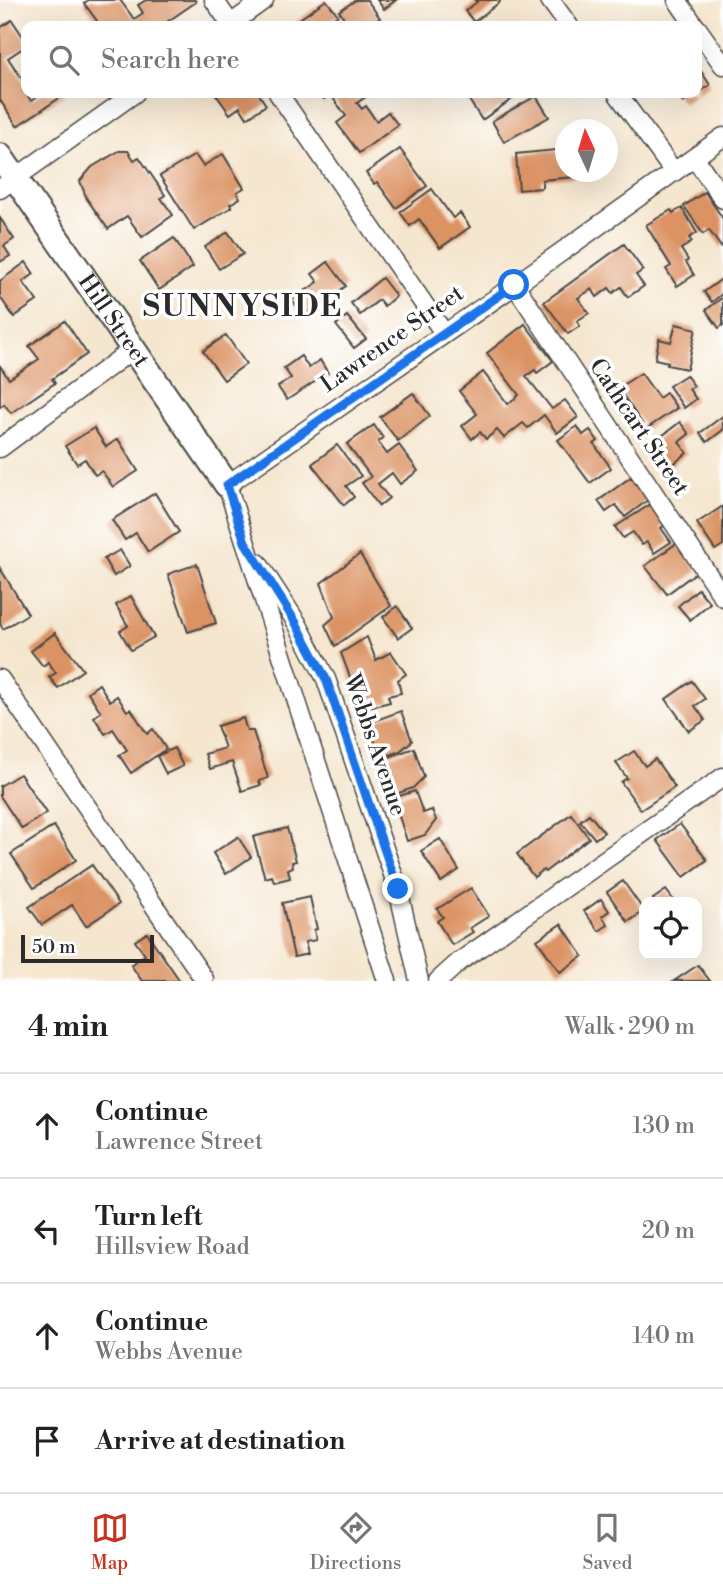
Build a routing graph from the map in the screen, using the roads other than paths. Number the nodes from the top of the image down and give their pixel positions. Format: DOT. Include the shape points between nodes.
graph roads {
  1 [pos="214,0"];
  2 [pos="264,0"];
  3 [pos="550,0"];
  4 [pos="677,0"];
  5 [pos="227,21"];
  6 [pos="235,21"];
  7 [pos="565,21"];
  8 [pos="692,21"];
  9 [pos="702,35"];
  10 [pos="723,65"];
  11 [pos="128,98"];
  12 [pos="281,98"];
  13 [pos="621,98"];
  14 [pos="723,137"];
  15 [pos="0,156"];
  16 [pos="695,158"];
  17 [pos="674,172"];
  18 [pos="8,183"];
  19 [pos="723,199"];
  20 [pos="514,285"];
  21 [pos="444,332"];
  22 [pos="133,349"];
  23 [pos="0,448"];
  24 [pos="227,485"];
  25 [pos="245,542"];
  26 [pos="723,597"];
  27 [pos="0,678"];
  28 [pos="723,777"];
  29 [pos="204,979"];
  30 [pos="387,981"];
  31 [pos="419,981"];
  32 [pos="438,981"];
  1 -- 5 [label="street"];
  2 -- 6 [label="street"];
  3 -- 7 [label="street"];
  4 -- 8 [label="street"];
  9 -- 10 [label="street"];
  11 -- 18 [label="street"];
  12 -- 21 [label="street"];
  13 -- 17 [label="street"];
  14 -- 16 [label="street, Lawrence Street"];
  15 -- 18 [label="street, Hill Street"];
  16 -- 17 [label="street, Lawrence Street"];
  16 -- 19 [label="street"];
  17 -- 20 [label="street, Lawrence Street"];
  18 -- 22 [label="street, Hill Street"];
  20 -- 21 [label="street, Lawrence Street"];
  20 -- 26 [label="street, Cathcart Street"];
  21 -- 24 [label="street, Lawrence Street"];
  22 -- 23 [label="street"];
  22 -- 24 [label="street, Hill Street"];
  24 -- 25 [label="street"];
  25 -- 30 [label="street"];
  25 -- 31 [label="street, Webbs Avenue" via="326,679 398,889"];
  27 -- 29 [label="street"];
  28 -- 32 [label="street"];
}
